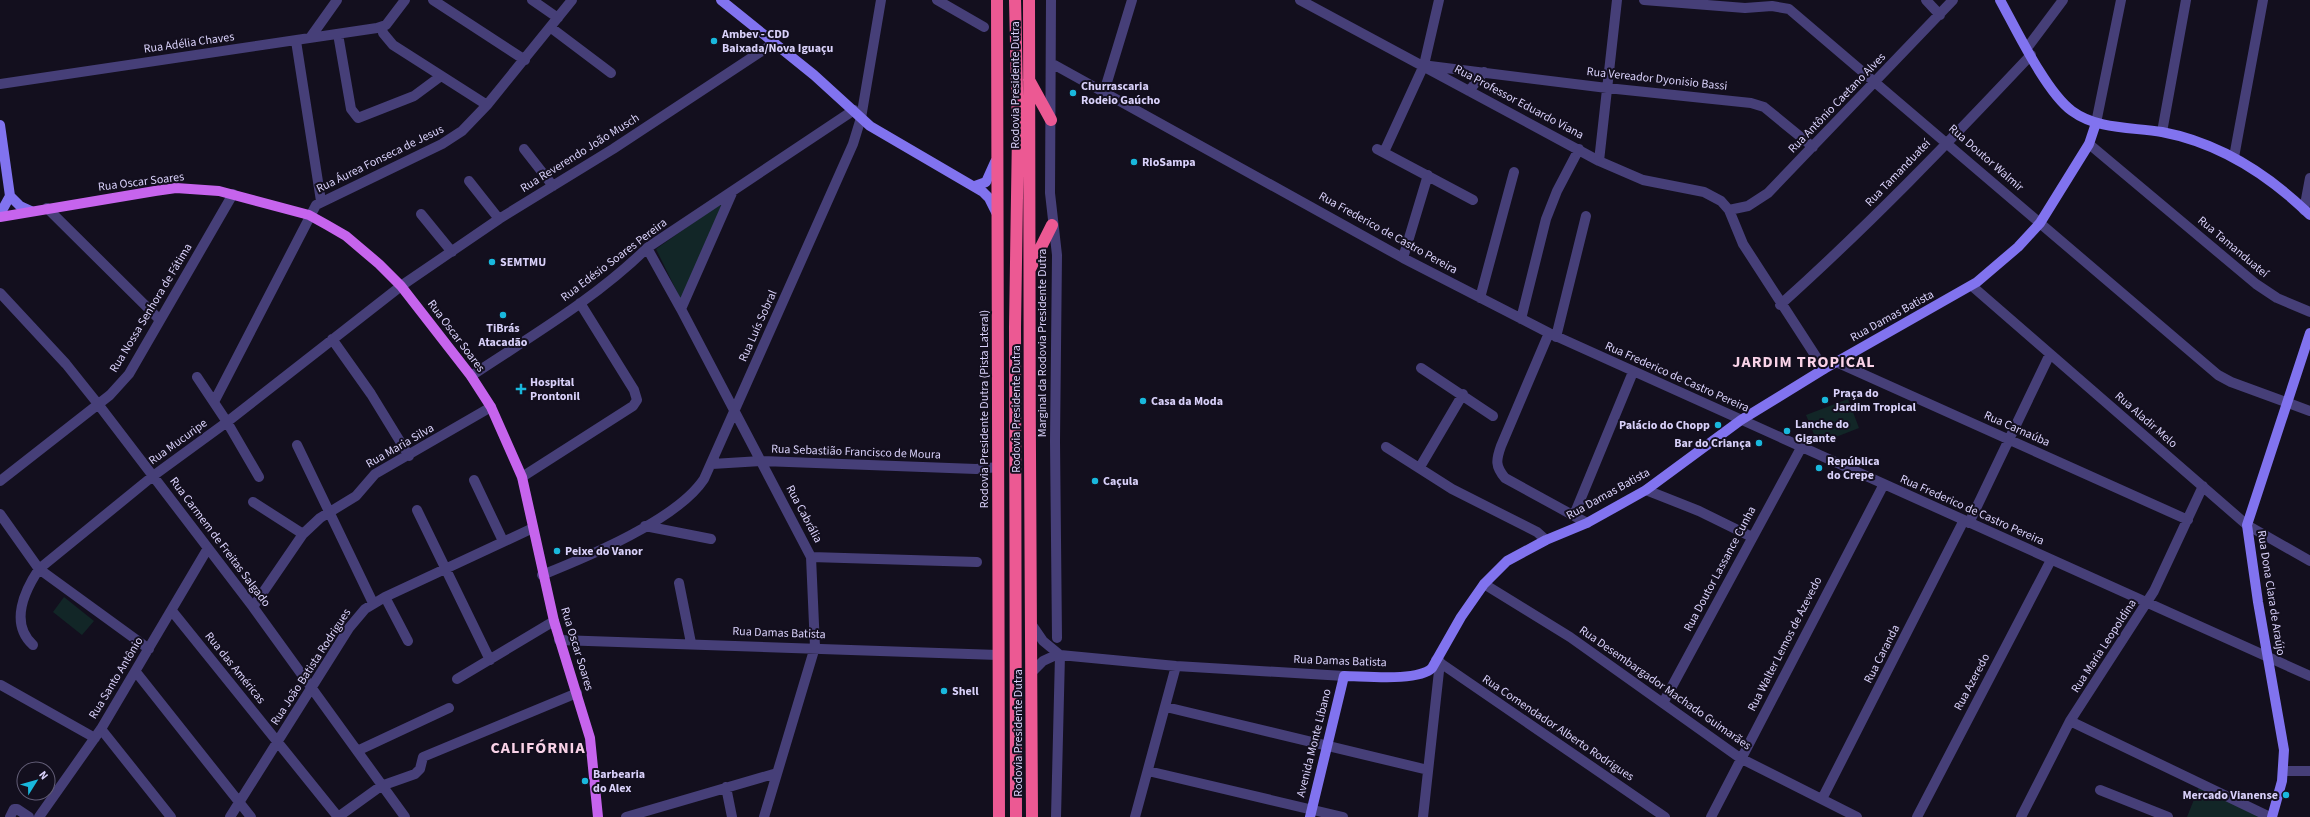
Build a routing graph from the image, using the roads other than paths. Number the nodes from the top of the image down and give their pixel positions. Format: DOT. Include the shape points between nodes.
graph roads {
  1 [pos="337,0"];
  2 [pos="405,0"];
  3 [pos="433,0"];
  4 [pos="532,0"];
  5 [pos="572,0"];
  6 [pos="721,0"];
  7 [pos="881,0"];
  8 [pos="936,0"];
  9 [pos="996,0"];
  10 [pos="1015,0"];
  11 [pos="1029,0"];
  12 [pos="1051,0"];
  13 [pos="1132,0"];
  14 [pos="1300,0"];
  15 [pos="1439,0"];
  16 [pos="1617,0"];
  17 [pos="1644,0"];
  18 [pos="1926,0"];
  19 [pos="1953,0"];
  20 [pos="2000,0"];
  21 [pos="2063,0"];
  22 [pos="2121,0"];
  23 [pos="2186,0"];
  24 [pos="2263,0"];
  25 [pos="1940,15"];
  26 [pos="558,18"];
  27 [pos="382,27"];
  28 [pos="550,27"];
  29 [pos="984,27"];
  30 [pos="338,34"];
  31 [pos="310,38"];
  32 [pos="296,41"];
  33 [pos="774,43"];
  34 [pos="2029,51"];
  35 [pos="525,60"];
  36 [pos="1051,63"];
  37 [pos="1424,65"];
  38 [pos="1484,72"];
  39 [pos="611,73"];
  40 [pos="441,76"];
  41 [pos="1029,79"];
  42 [pos="1875,82"];
  43 [pos="0,84"];
  44 [pos="1607,88"];
  45 [pos="1469,90"];
  46 [pos="1104,92"];
  47 [pos="487,105"];
  48 [pos="854,110"];
  49 [pos="861,118"];
  50 [pos="1050,120"];
  51 [pos="2096,123"];
  52 [pos="0,124"];
  53 [pos="2162,132"];
  54 [pos="1947,141"];
  55 [pos="2089,144"];
  56 [pos="1812,147"];
  57 [pos="524,149"];
  58 [pos="1579,149"];
  59 [pos="997,152"];
  60 [pos="2234,157"];
  61 [pos="1599,161"];
  62 [pos="1514,172"];
  63 [pos="1428,175"];
  64 [pos="2310,178"];
  65 [pos="469,181"];
  66 [pos="553,186"];
  67 [pos="975,186"];
  68 [pos="732,193"];
  69 [pos="233,194"];
  70 [pos="10,196"];
  71 [pos="1472,200"];
  72 [pos="321,202"];
  73 [pos="47,208"];
  74 [pos="1729,210"];
  75 [pos="31,211"];
  76 [pos="2307,213"];
  77 [pos="421,214"];
  78 [pos="0,215"];
  79 [pos="309,215"];
  80 [pos="998,216"];
  81 [pos="1586,216"];
  82 [pos="499,220"];
  83 [pos="2040,223"];
  84 [pos="1052,225"];
  85 [pos="646,248"];
  86 [pos="452,252"];
  87 [pos="1404,258"];
  88 [pos="1029,270"];
  89 [pos="401,286"];
  90 [pos="1972,286"];
  91 [pos="0,293"];
  92 [pos="1480,298"];
  93 [pos="580,303"];
  94 [pos="1780,305"];
  95 [pos="681,309"];
  96 [pos="2310,312"];
  97 [pos="1521,319"];
  98 [pos="160,320"];
  99 [pos="2310,334"];
  100 [pos="1552,335"];
  101 [pos="332,339"];
  102 [pos="2050,354"];
  103 [pos="1836,362"];
  104 [pos="1421,368"];
  105 [pos="1824,369"];
  106 [pos="1633,372"];
  107 [pos="471,376"];
  108 [pos="197,377"];
  109 [pos="1463,394"];
  110 [pos="2289,401"];
  111 [pos="214,402"];
  112 [pos="98,404"];
  113 [pos="491,407"];
  114 [pos="2310,410"];
  115 [pos="734,412"];
  116 [pos="1493,416"];
  117 [pos="1741,420"];
  118 [pos="227,422"];
  119 [pos="2008,440"];
  120 [pos="297,445"];
  121 [pos="1386,447"];
  122 [pos="1801,448"];
  123 [pos="409,456"];
  124 [pos="761,461"];
  125 [pos="712,464"];
  126 [pos="999,467"];
  127 [pos="1420,467"];
  128 [pos="153,476"];
  129 [pos="259,477"];
  130 [pos="522,477"];
  131 [pos="474,480"];
  132 [pos="0,481"];
  133 [pos="1884,484"];
  134 [pos="2203,486"];
  135 [pos="1646,490"];
  136 [pos="253,502"];
  137 [pos="417,510"];
  138 [pos="330,511"];
  139 [pos="0,514"];
  140 [pos="1574,515"];
  141 [pos="2188,520"];
  142 [pos="1966,521"];
  143 [pos="1587,523"];
  144 [pos="645,526"];
  145 [pos="2247,526"];
  146 [pos="533,528"];
  147 [pos="303,534"];
  148 [pos="1752,536"];
  149 [pos="711,539"];
  150 [pos="1546,540"];
  151 [pos="503,541"];
  152 [pos="208,548"];
  153 [pos="811,557"];
  154 [pos="2051,560"];
  155 [pos="2310,561"];
  156 [pos="977,562"];
  157 [pos="40,569"];
  158 [pos="445,569"];
  159 [pos="542,575"];
  160 [pos="679,583"];
  161 [pos="1484,584"];
  162 [pos="385,597"];
  163 [pos="373,603"];
  164 [pos="2147,603"];
  165 [pos="253,607"];
  166 [pos="172,611"];
  167 [pos="554,621"];
  168 [pos="1032,625"];
  169 [pos="1057,638"];
  170 [pos="559,640"];
  171 [pos="408,641"];
  172 [pos="690,644"];
  173 [pos="33,645"];
  174 [pos="815,647"];
  175 [pos="149,649"];
  176 [pos="1059,654"];
  177 [pos="998,655"];
  178 [pos="2268,658"];
  179 [pos="490,660"];
  180 [pos="1438,661"];
  181 [pos="1176,666"];
  182 [pos="136,672"];
  183 [pos="1031,673"];
  184 [pos="1344,676"];
  185 [pos="2310,676"];
  186 [pos="457,679"];
  187 [pos="1,685"];
  188 [pos="312,688"];
  189 [pos="577,693"];
  190 [pos="1663,703"];
  191 [pos="1166,707"];
  192 [pos="449,708"];
  193 [pos="2070,721"];
  194 [pos="101,729"];
  195 [pos="95,738"];
  196 [pos="278,742"];
  197 [pos="1327,744"];
  198 [pos="357,751"];
  199 [pos="1740,758"];
  200 [pos="1428,770"];
  201 [pos="1148,771"];
  202 [pos="2284,771"];
  203 [pos="2310,771"];
  204 [pos="777,773"];
  205 [pos="381,786"];
  206 [pos="726,787"];
  207 [pos="2100,790"];
  208 [pos="1822,799"];
  209 [pos="239,802"];
  210 [pos="12,813"];
  211 [pos="1311,813"];
  212 [pos="29,817"];
  213 [pos="39,817"];
  214 [pos="171,817"];
  215 [pos="230,817"];
  216 [pos="251,817"];
  217 [pos="338,817"];
  218 [pos="405,817"];
  219 [pos="598,817"];
  220 [pos="626,817"];
  221 [pos="732,817"];
  222 [pos="764,817"];
  223 [pos="999,817"];
  224 [pos="1016,817"];
  225 [pos="1032,817"];
  226 [pos="1056,817"];
  227 [pos="1135,817"];
  228 [pos="1343,817"];
  229 [pos="1423,817"];
  230 [pos="1665,817"];
  231 [pos="1711,817"];
  232 [pos="1858,817"];
  233 [pos="1917,817"];
  234 [pos="2021,817"];
  235 [pos="2168,817"];
  236 [pos="2271,817"];
  1 -- 31 [label="street"];
  2 -- 27 [label="street" via="392,19"];
  3 -- 35 [label="street"];
  4 -- 26 [label="street"];
  5 -- 26 [label="street, Rua Áurea Fonseca de Jesus"];
  6 -- 33 [label="street"];
  7 -- 49 [label="street, Rua Luís Sobral"];
  8 -- 29 [label="street"];
  9 -- 59 [label="highway, Rodovia Presidente Dutra (Pista Lateral)"];
  10 -- 224 [label="highway, Rodovia Presidente Dutra" via="1018,132 1015,327"];
  11 -- 41 [label="highway, Rodovia Presidente Dutra"];
  12 -- 36 [label="street, Marginal da Rodovia Presidente Dutra"];
  13 -- 46 [label="street"];
  14 -- 37 [label="street, Rua Professor Eduardo Viana"];
  15 -- 37 [label="street"];
  16 -- 44 [label="street"];
  17 -- 42 [label="street, Rua Doutor Walmir" via="1789,9"];
  18 -- 25 [label="street"];
  19 -- 25 [label="street, Rua Antônio Caetano Alves"];
  20 -- 34 [label="street"];
  21 -- 34 [label="street, Rua Tamanduateí"];
  22 -- 51 [label="street"];
  23 -- 53 [label="street"];
  24 -- 60 [label="street"];
  25 -- 42 [label="street, Rua Antônio Caetano Alves"];
  26 -- 28 [label="street, Rua Áurea Fonseca de Jesus"];
  27 -- 30 [label="street, Rua Adélia Chaves"];
  27 -- 40 [label="street" via="383,33 393,45"];
  28 -- 35 [label="street, Rua Áurea Fonseca de Jesus"];
  28 -- 39 [label="street"];
  30 -- 31 [label="street, Rua Adélia Chaves"];
  30 -- 40 [label="street" via="351,109 358,118 414,96"];
  31 -- 32 [label="street, Rua Adélia Chaves"];
  32 -- 43 [label="street, Rua Adélia Chaves"];
  32 -- 72 [label="street"];
  33 -- 48 [label="street"];
  33 -- 66 [label="street, Rua Reverendo João Musch"];
  34 -- 51 [label="street" via="2063,102 2072,111"];
  34 -- 54 [label="street, Rua Tamanduateí"];
  35 -- 47 [label="street, Rua Áurea Fonseca de Jesus"];
  36 -- 46 [label="street, Rua Frederico de Castro Pereira"];
  36 -- 50 [label="street, Marginal da Rodovia Presidente Dutra"];
  37 -- 38 [label="street, Rua Vereador Dyonisio Bassi"];
  37 -- 45 [label="street, Rua Professor Eduardo Viana"];
  37 -- 63 [label="street" via="1381,150"];
  38 -- 44 [label="street, Rua Vereador Dyonisio Bassi"];
  38 -- 45 [label="street"];
  40 -- 47 [label="street"];
  41 -- 50 [label="highway"];
  41 -- 88 [label="highway, Rodovia Presidente Dutra"];
  42 -- 54 [label="street, Rua Doutor Walmir"];
  42 -- 56 [label="street, Rua Antônio Caetano Alves"];
  44 -- 56 [label="street, Rua Vereador Dyonisio Bassi" via="1758,104"];
  44 -- 61 [label="street"];
  45 -- 58 [label="street, Rua Professor Eduardo Viana"];
  46 -- 87 [label="street, Rua Frederico de Castro Pereira"];
  47 -- 72 [label="street, Rua Áurea Fonseca de Jesus" via="462,131 442,144"];
  48 -- 49 [label="street"];
  48 -- 68 [label="street, Rua Edésio Soares Pereira"];
  49 -- 67 [label="street" via="875,130"];
  49 -- 115 [label="street, Rua Luís Sobral" via="850,151"];
  50 -- 84 [label="street, Marginal da Rodovia Presidente Dutra"];
  51 -- 53 [label="street"];
  51 -- 55 [label="street"];
  52 -- 70 [label="street"];
  53 -- 60 [label="street"];
  54 -- 83 [label="street, Rua Doutor Walmir"];
  54 -- 94 [label="street, Rua Tamanduateí" via="1826,264"];
  55 -- 83 [label="street, Rua Damas Batista"];
  55 -- 96 [label="street, Rua Tamanduateí" via="2256,284 2277,298"];
  56 -- 74 [label="street, Rua Antônio Caetano Alves" via="1768,193 1748,206"];
  57 -- 66 [label="street"];
  58 -- 61 [label="street, Rua Professor Eduardo Viana"];
  58 -- 97 [label="street" via="1546,219"];
  59 -- 67 [label="street" via="990,178"];
  59 -- 80 [label="highway, Rodovia Presidente Dutra (Pista Lateral)"];
  60 -- 76 [label="street" via="2258,172"];
  61 -- 74 [label="street, Rua Professor Eduardo Viana" via="1643,180 1713,196"];
  62 -- 92 [label="street"];
  63 -- 71 [label="street"];
  63 -- 87 [label="street"];
  64 -- 76 [label="street"];
  65 -- 82 [label="street"];
  66 -- 82 [label="street, Rua Reverendo João Musch"];
  67 -- 80 [label="street" via="989,198"];
  68 -- 85 [label="street, Rua Edésio Soares Pereira"];
  68 -- 95 [label="street"];
  69 -- 73 [label="main road, Rua Oscar Soares" via="176,188"];
  69 -- 79 [label="main road, Rua Oscar Soares"];
  69 -- 98 [label="street, Rua Nossa Senhora de Fátima"];
  70 -- 75 [label="street" via="20,206"];
  70 -- 78 [label="street"];
  72 -- 79 [label="street, Rua Áurea Fonseca de Jesus"];
  73 -- 75 [label="main road, Rua Oscar Soares"];
  73 -- 98 [label="street"];
  74 -- 94 [label="street" via="1743,244"];
  75 -- 78 [label="main road, Rua Oscar Soares"];
  77 -- 86 [label="street"];
  79 -- 89 [label="main road, Rua Oscar Soares" via="346,236"];
  79 -- 111 [label="street, Rua Áurea Fonseca de Jesus"];
  80 -- 126 [label="highway, Rodovia Presidente Dutra (Pista Lateral)"];
  81 -- 100 [label="street"];
  82 -- 86 [label="street, Rua Reverendo João Musch"];
  83 -- 90 [label="street, Rua Damas Batista" via="2018,247"];
  83 -- 110 [label="street, Rua Doutor Walmir" via="2218,375 2240,386"];
  84 -- 88 [label="highway"];
  84 -- 169 [label="street, Marginal da Rodovia Presidente Dutra" via="1057,255"];
  85 -- 93 [label="street, Rua Edésio Soares Pereira" via="625,270"];
  85 -- 95 [label="street, Rua Cabrália"];
  86 -- 89 [label="street, Rua Reverendo João Musch"];
  87 -- 92 [label="street, Rua Frederico de Castro Pereira"];
  88 -- 168 [label="highway, Rodovia Presidente Dutra"];
  89 -- 101 [label="street, Rua Mucuripe"];
  89 -- 107 [label="main road, Rua Oscar Soares"];
  90 -- 102 [label="street, Rua Aladir Melo"];
  90 -- 103 [label="street, Rua Damas Batista"];
  91 -- 112 [label="street, Rua Carmem de Freitas Salgado" via="66,364"];
  92 -- 97 [label="street, Rua Frederico de Castro Pereira"];
  93 -- 107 [label="street, Rua Edésio Soares Pereira"];
  93 -- 130 [label="street" via="634,390 637,400 634,406 606,425"];
  94 -- 105 [label="street"];
  95 -- 115 [label="street, Rua Cabrália"];
  97 -- 100 [label="street, Rua Frederico de Castro Pereira"];
  98 -- 112 [label="street, Rua Nossa Senhora de Fátima" via="129,374"];
  99 -- 110 [label="street, Rua Dona Clara de Araújo"];
  100 -- 106 [label="street, Rua Frederico de Castro Pereira"];
  100 -- 140 [label="street" via="1501,446 1496,466 1505,478"];
  101 -- 118 [label="street, Rua Mucuripe"];
  101 -- 123 [label="street" via="371,394"];
  102 -- 119 [label="street, Rua Caranda"];
  102 -- 134 [label="street, Rua Aladir Melo"];
  103 -- 105 [label="street, Rua Damas Batista"];
  103 -- 119 [label="street, Rua Carnaúba"];
  104 -- 109 [label="street"];
  105 -- 117 [label="street, Rua Damas Batista"];
  106 -- 117 [label="street, Rua Frederico de Castro Pereira"];
  106 -- 140 [label="street"];
  107 -- 113 [label="main road, Rua Oscar Soares"];
  108 -- 111 [label="street"];
  109 -- 116 [label="street"];
  109 -- 127 [label="street"];
  110 -- 114 [label="street, Rua Doutor Walmir"];
  110 -- 145 [label="street, Rua Dona Clara de Araújo"];
  111 -- 118 [label="street"];
  112 -- 128 [label="street, Rua Carmem de Freitas Salgado"];
  112 -- 132 [label="street, Rua Nossa Senhora de Fátima"];
  113 -- 123 [label="street, Rua Maria Silva"];
  113 -- 130 [label="main road, Rua Oscar Soares"];
  115 -- 124 [label="street, Rua Cabrália"];
  115 -- 125 [label="street, Rua Luís Sobral"];
  117 -- 122 [label="street, Rua Frederico de Castro Pereira"];
  117 -- 135 [label="street, Rua Damas Batista"];
  118 -- 128 [label="street, Rua Mucuripe"];
  118 -- 129 [label="street"];
  119 -- 141 [label="street, Rua Carnaúba"];
  119 -- 142 [label="street, Rua Caranda"];
  120 -- 138 [label="street"];
  121 -- 127 [label="street"];
  122 -- 133 [label="street, Rua Frederico de Castro Pereira"];
  122 -- 148 [label="street, Rua Doutor Lassance Cunha"];
  123 -- 138 [label="street, Rua Maria Silva" via="371,476 356,496"];
  124 -- 125 [label="street, Rua Sebastião Francisco de Moura"];
  124 -- 126 [label="street, Rua Sebastião Francisco de Moura" via="976,469"];
  124 -- 153 [label="street, Rua Cabrália"];
  125 -- 144 [label="street, Rua Luís Sobral" via="698,488"];
  126 -- 177 [label="highway, Rodovia Presidente Dutra (Pista Lateral)"];
  127 -- 150 [label="street" via="1459,492 1537,532"];
  128 -- 152 [label="street, Rua Carmem de Freitas Salgado"];
  128 -- 157 [label="street, Rua Mucuripe"];
  130 -- 146 [label="main road, Rua Oscar Soares"];
  131 -- 151 [label="street"];
  133 -- 142 [label="street, Rua Frederico de Castro Pereira"];
  133 -- 199 [label="street, Rua Walter Lemos de Azevedo"];
  134 -- 141 [label="street, Rua Maria Leopoldina"];
  134 -- 145 [label="street, Rua Aladir Melo"];
  135 -- 143 [label="street, Rua Damas Batista"];
  135 -- 148 [label="street"];
  136 -- 147 [label="street"];
  137 -- 158 [label="street"];
  138 -- 147 [label="street, Rua Maria Silva"];
  138 -- 163 [label="street"];
  139 -- 157 [label="street"];
  140 -- 143 [label="street"];
  141 -- 164 [label="street, Rua Maria Leopoldina"];
  142 -- 154 [label="street, Rua Frederico de Castro Pereira"];
  142 -- 208 [label="street, Rua Caranda"];
  143 -- 150 [label="street, Rua Damas Batista"];
  144 -- 149 [label="street"];
  144 -- 159 [label="street, Rua Luís Sobral" via="584,558"];
  145 -- 155 [label="street, Rua Aladir Melo"];
  145 -- 178 [label="street, Rua Dona Clara de Araújo"];
  146 -- 151 [label="street, Rua João Batista Rodrigues"];
  146 -- 159 [label="main road, Rua Oscar Soares"];
  147 -- 165 [label="street, Rua Maria Silva"];
  148 -- 190 [label="street, Rua Doutor Lassance Cunha"];
  150 -- 161 [label="street, Rua Damas Batista" via="1507,561"];
  151 -- 158 [label="street, Rua João Batista Rodrigues"];
  152 -- 165 [label="street, Rua Carmem de Freitas Salgado"];
  152 -- 166 [label="street, Rua Santo Antônio"];
  153 -- 156 [label="street"];
  153 -- 174 [label="street, Rua Cabrália"];
  154 -- 164 [label="street, Rua Frederico de Castro Pereira"];
  154 -- 233 [label="street, Rua Azeredo"];
  157 -- 173 [label="street, Rua Mucuripe" via="27,588 21,607 24,632"];
  157 -- 175 [label="street"];
  158 -- 162 [label="street, Rua João Batista Rodrigues"];
  158 -- 179 [label="street"];
  159 -- 167 [label="main road, Rua Oscar Soares"];
  160 -- 172 [label="street"];
  161 -- 180 [label="street, Rua Damas Batista" via="1461,617"];
  161 -- 190 [label="street, Rua Desembargador Machado Guimarães" via="1570,637"];
  162 -- 163 [label="street, Rua João Batista Rodrigues"];
  162 -- 171 [label="street"];
  163 -- 188 [label="street, Rua João Batista Rodrigues" via="349,628"];
  164 -- 178 [label="street, Rua Frederico de Castro Pereira"];
  164 -- 193 [label="street, Rua Maria Leopoldina"];
  165 -- 188 [label="street, Rua Carmem de Freitas Salgado"];
  166 -- 175 [label="street, Rua Santo Antônio"];
  166 -- 196 [label="street, Rua das Américas"];
  167 -- 170 [label="main road, Rua Oscar Soares"];
  167 -- 179 [label="street"];
  168 -- 176 [label="street" via="1043,641"];
  168 -- 183 [label="highway, Rodovia Presidente Dutra"];
  170 -- 172 [label="street, Rua Damas Batista"];
  170 -- 189 [label="main road, Rua Oscar Soares"];
  172 -- 174 [label="street, Rua Damas Batista"];
  174 -- 177 [label="street, Rua Damas Batista"];
  174 -- 204 [label="street, Rua Cabrália"];
  175 -- 182 [label="street, Rua Santo Antônio"];
  176 -- 181 [label="street, Rua Damas Batista"];
  176 -- 183 [label="street" via="1043,661"];
  176 -- 226 [label="street"];
  177 -- 223 [label="highway, Rodovia Presidente Dutra (Pista Lateral)"];
  178 -- 185 [label="street, Rua Frederico de Castro Pereira"];
  178 -- 202 [label="street, Rua Dona Clara de Araújo" via="2282,730"];
  179 -- 186 [label="street"];
  180 -- 184 [label="street, Rua Damas Batista" via="1420,675"];
  180 -- 200 [label="street"];
  180 -- 230 [label="street, Rua Comendador Alberto Rodrigues"];
  181 -- 184 [label="street, Rua Damas Batista"];
  181 -- 191 [label="street"];
  182 -- 194 [label="street, Rua Santo Antônio"];
  182 -- 209 [label="street"];
  183 -- 225 [label="highway, Rodovia Presidente Dutra"];
  184 -- 197 [label="street, Avenida Monte Líbano"];
  187 -- 195 [label="street"];
  188 -- 196 [label="street, Rua João Batista Rodrigues"];
  188 -- 198 [label="street, Rua Carmem de Freitas Salgado"];
  189 -- 205 [label="street" via="427,755 422,759 420,769 415,774"];
  189 -- 219 [label="main road, Rua Oscar Soares" via="590,738"];
  190 -- 199 [label="street, Rua Desembargador Machado Guimarães"];
  191 -- 197 [label="street"];
  191 -- 201 [label="street"];
  192 -- 198 [label="street"];
  193 -- 234 [label="street, Rua Maria Leopoldina"];
  193 -- 236 [label="street"];
  194 -- 195 [label="street, Rua Santo Antônio"];
  194 -- 214 [label="street"];
  195 -- 213 [label="street, Rua Santo Antônio"];
  196 -- 209 [label="street, Rua João Batista Rodrigues"];
  196 -- 217 [label="street, Rua das Américas"];
  197 -- 200 [label="street"];
  197 -- 211 [label="street, Avenida Monte Líbano"];
  198 -- 205 [label="street, Rua Carmem de Freitas Salgado"];
  199 -- 208 [label="street, Rua Desembargador Machado Guimarães"];
  199 -- 231 [label="street, Rua Walter Lemos de Azevedo"];
  200 -- 229 [label="street"];
  201 -- 211 [label="street"];
  201 -- 227 [label="street"];
  202 -- 203 [label="street"];
  202 -- 236 [label="street, Rua Dona Clara de Araújo"];
  204 -- 206 [label="street"];
  204 -- 222 [label="street, Rua Cabrália"];
  205 -- 217 [label="street"];
  205 -- 218 [label="street, Rua Carmem de Freitas Salgado"];
  206 -- 220 [label="street"];
  206 -- 221 [label="street"];
  207 -- 235 [label="street"];
  208 -- 232 [label="street, Rua Desembargador Machado Guimarães"];
  209 -- 215 [label="street, Rua João Batista Rodrigues"];
  209 -- 216 [label="street"];
  210 -- 212 [label="street" via="21,810"];
  211 -- 228 [label="street"];
}
